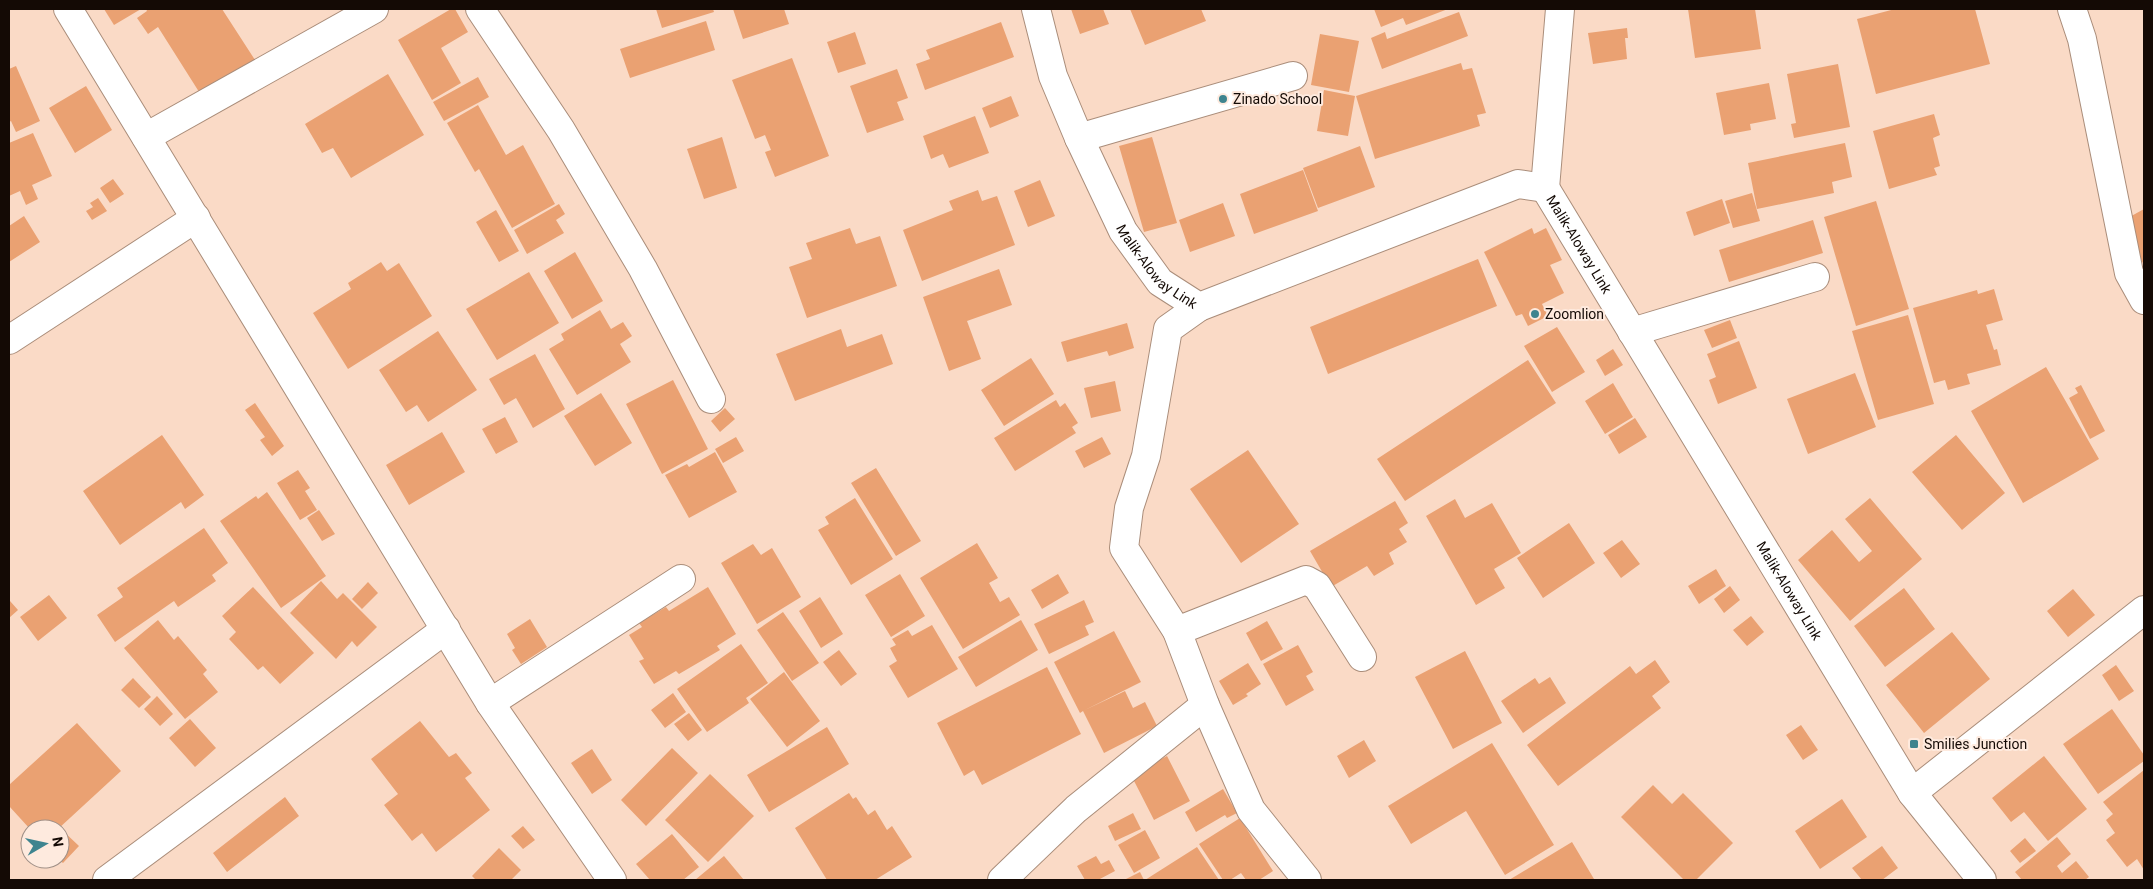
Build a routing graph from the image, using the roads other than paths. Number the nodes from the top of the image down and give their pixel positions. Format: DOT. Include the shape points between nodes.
graph roads {
  1 [pos="68,9"];
  2 [pos="374,9"];
  3 [pos="480,9"];
  4 [pos="1036,9"];
  5 [pos="1560,9"];
  6 [pos="2072,9"];
  7 [pos="1292,76"];
  8 [pos="146,137"];
  9 [pos="1078,138"];
  10 [pos="1545,188"];
  11 [pos="196,218"];
  12 [pos="1816,276"];
  13 [pos="2144,300"];
  14 [pos="1199,307"];
  15 [pos="1632,332"];
  16 [pos="9,340"];
  17 [pos="711,399"];
  18 [pos="681,579"];
  19 [pos="2144,610"];
  20 [pos="446,629"];
  21 [pos="1177,631"];
  22 [pos="1362,657"];
  23 [pos="490,703"];
  24 [pos="1205,705"];
  25 [pos="1912,793"];
  26 [pos="107,880"];
  27 [pos="612,880"];
  28 [pos="1002,880"];
  29 [pos="1306,880"];
  30 [pos="1982,880"];
  1 -- 8 [label="street"];
  2 -- 8 [label="street"];
  3 -- 17 [label="street" via="561,130 643,269"];
  4 -- 9 [label="street, Malik-Aloway Link" via="1053,76"];
  5 -- 10 [label="street"];
  6 -- 13 [label="street" via="2082,39 2129,273"];
  7 -- 9 [label="street"];
  8 -- 11 [label="street"];
  9 -- 14 [label="street, Malik-Aloway Link" via="1123,231 1160,282"];
  10 -- 14 [label="street, Malik-Aloway Link" via="1518,184"];
  10 -- 15 [label="street, Malik-Aloway Link"];
  11 -- 16 [label="street"];
  11 -- 20 [label="street"];
  12 -- 15 [label="street"];
  14 -- 21 [label="street" via="1168,329 1146,456 1129,508 1124,548"];
  15 -- 25 [label="street, Malik-Aloway Link"];
  18 -- 23 [label="street"];
  19 -- 25 [label="street"];
  20 -- 23 [label="street"];
  20 -- 26 [label="street"];
  21 -- 22 [label="street" via="1306,580 1317,586"];
  21 -- 24 [label="street"];
  23 -- 27 [label="street"];
  24 -- 28 [label="street" via="1076,809"];
  24 -- 29 [label="street" via="1251,810"];
  25 -- 30 [label="street, Malik-Aloway Link"];
}
